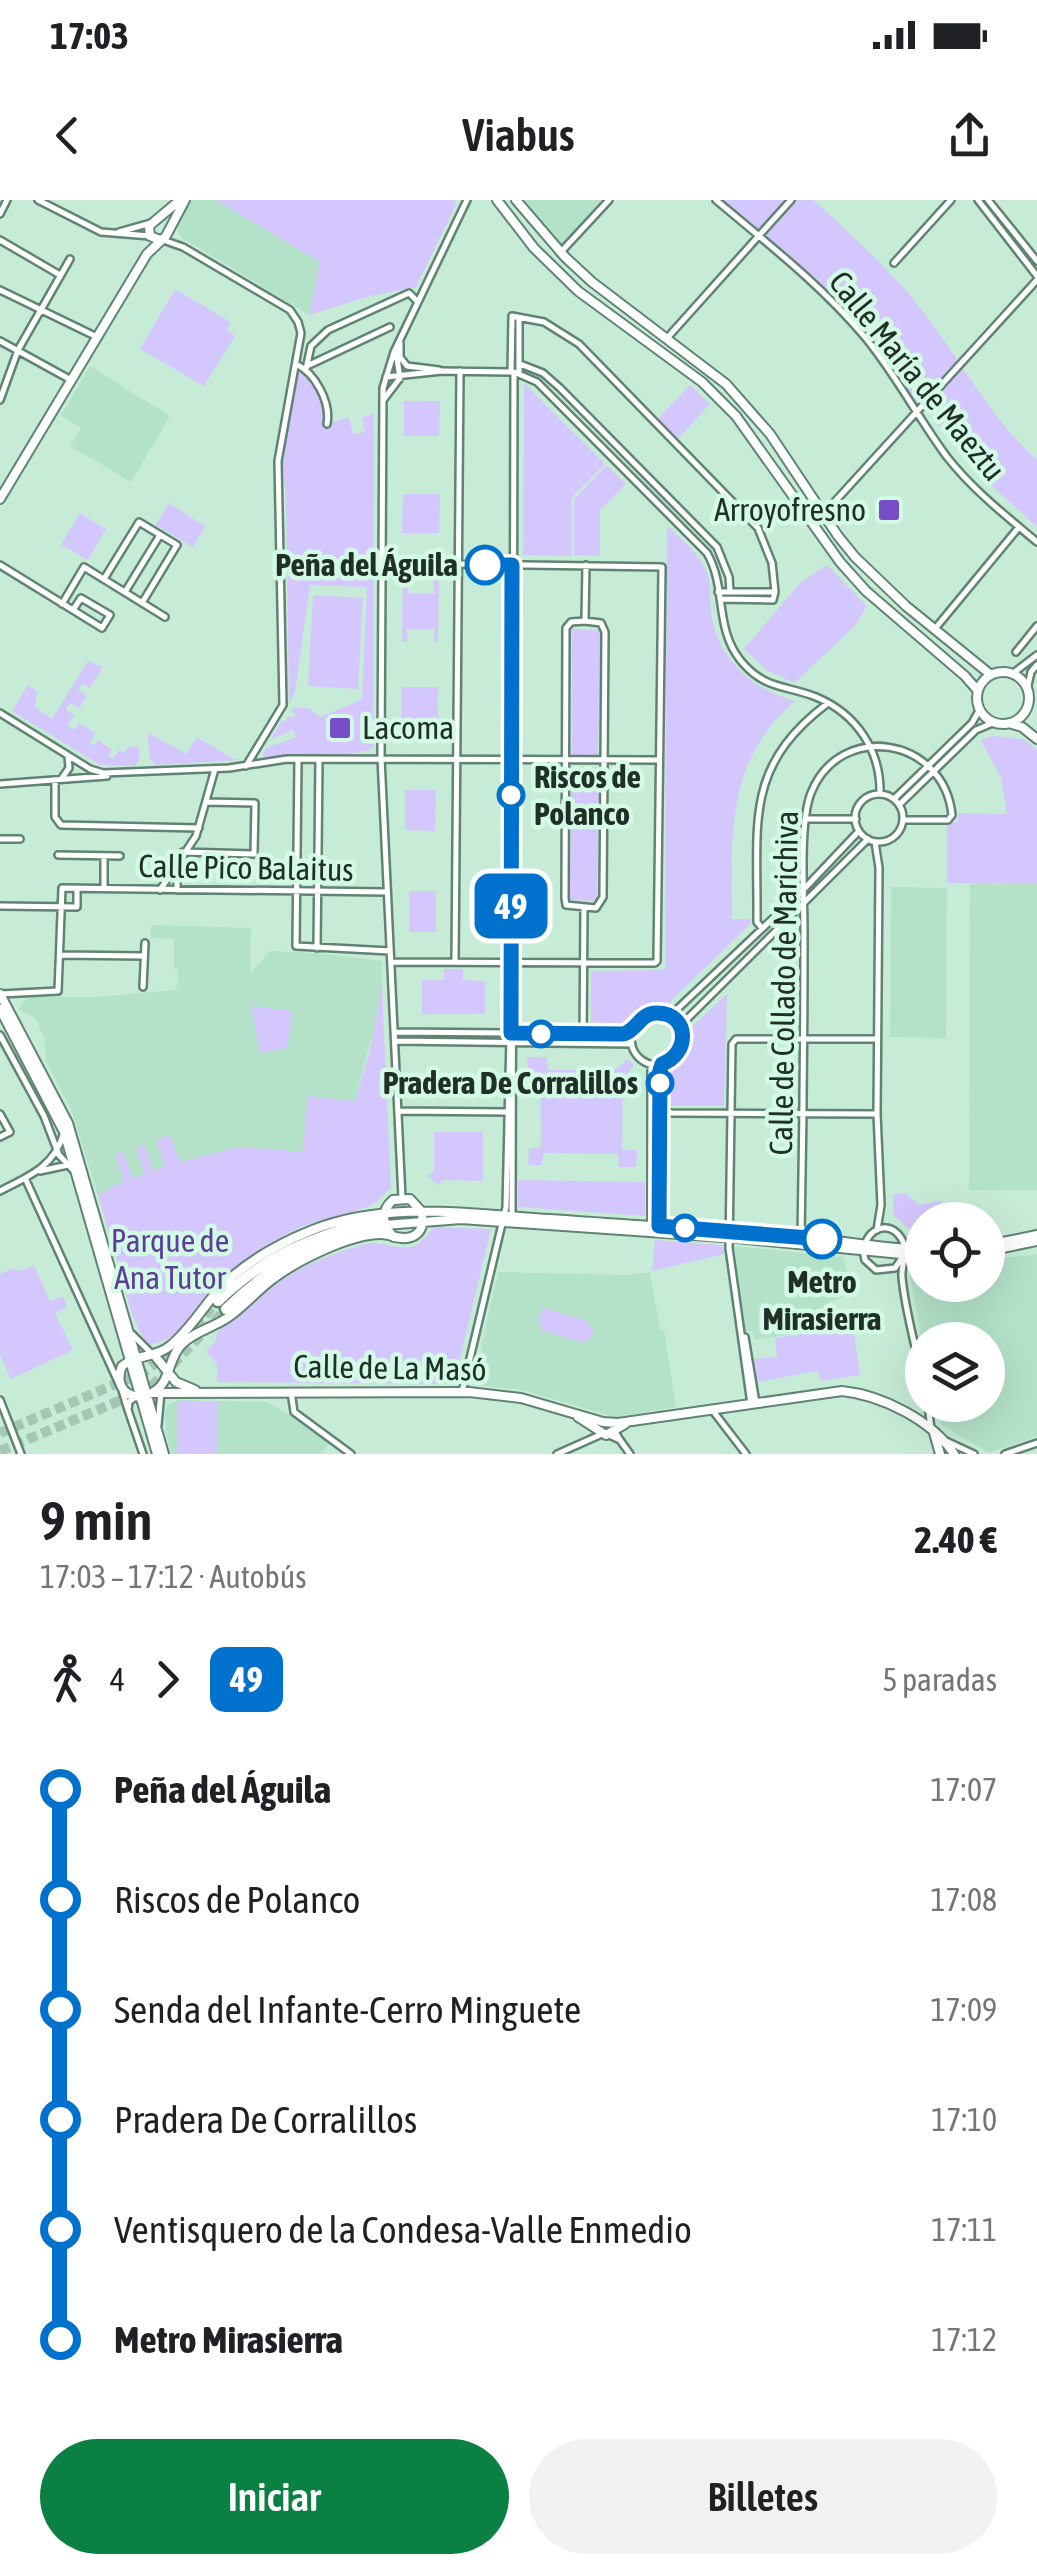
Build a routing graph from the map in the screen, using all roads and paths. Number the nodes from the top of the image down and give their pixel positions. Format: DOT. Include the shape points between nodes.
graph roads {
  1 [pos="7,200"];
  2 [pos="38,200"];
  3 [pos="182,200"];
  4 [pos="467,200"];
  5 [pos="497,200"];
  6 [pos="516,200"];
  7 [pos="609,200"];
  8 [pos="716,200"];
  9 [pos="790,200"];
  10 [pos="951,200"];
  11 [pos="978,200"];
  12 [pos="988,200"];
  13 [pos="0,214"];
  14 [pos="153,222"];
  15 [pos="167,229"];
  16 [pos="116,233"];
  17 [pos="758,235"];
  18 [pos="155,238"];
  19 [pos="0,240"];
  20 [pos="182,247"];
  21 [pos="560,252"];
  22 [pos="70,259"];
  23 [pos="1037,261"];
  24 [pos="894,263"];
  25 [pos="60,275"];
  26 [pos="1037,278"];
  27 [pos="0,290"];
  28 [pos="418,302"];
  29 [pos="40,312"];
  30 [pos="516,317"];
  31 [pos="390,326"];
  32 [pos="97,337"];
  33 [pos="668,337"];
  34 [pos="400,338"];
  35 [pos="0,340"];
  36 [pos="18,350"];
  37 [pos="296,364"];
  38 [pos="520,364"];
  39 [pos="307,367"];
  40 [pos="442,371"];
  41 [pos="460,371"];
  42 [pos="515,372"];
  43 [pos="400,374"];
  44 [pos="386,376"];
  45 [pos="71,380"];
  46 [pos="0,400"];
  47 [pos="382,402"];
  48 [pos="916,412"];
  49 [pos="327,424"];
  50 [pos="0,498"];
  51 [pos="822,512"];
  52 [pos="1019,527"];
  53 [pos="160,534"];
  54 [pos="1037,542"];
  55 [pos="382,563"];
  56 [pos="0,565"];
  57 [pos="458,565"];
  58 [pos="512,565"];
  59 [pos="586,565"];
  60 [pos="104,579"];
  61 [pos="125,592"];
  62 [pos="730,592"];
  63 [pos="775,592"];
  64 [pos="719,596"];
  65 [pos="142,603"];
  66 [pos="62,604"];
  67 [pos="73,610"];
  68 [pos="165,617"];
  69 [pos="585,621"];
  70 [pos="1037,626"];
  71 [pos="934,630"];
  72 [pos="1016,652"];
  73 [pos="1037,655"];
  74 [pos="1037,665"];
  75 [pos="1012,674"];
  76 [pos="991,675"];
  77 [pos="1028,690"];
  78 [pos="978,692"];
  79 [pos="828,704"];
  80 [pos="1028,705"];
  81 [pos="980,709"];
  82 [pos="0,713"];
  83 [pos="1037,717"];
  84 [pos="995,722"];
  85 [pos="1009,722"];
  86 [pos="1037,739"];
  87 [pos="871,746"];
  88 [pos="68,755"];
  89 [pos="381,758"];
  90 [pos="298,759"];
  91 [pos="319,759"];
  92 [pos="457,759"];
  93 [pos="512,759"];
  94 [pos="566,760"];
  95 [pos="604,760"];
  96 [pos="659,760"];
  97 [pos="928,764"];
  98 [pos="246,766"];
  99 [pos="215,769"];
  100 [pos="934,770"];
  101 [pos="114,774"];
  102 [pos="58,780"];
  103 [pos="0,784"];
  104 [pos="880,794"];
  105 [pos="894,799"];
  106 [pos="207,802"];
  107 [pos="899,805"];
  108 [pos="806,819"];
  109 [pos="856,819"];
  110 [pos="903,820"];
  111 [pos="199,828"];
  112 [pos="859,831"];
  113 [pos="0,839"];
  114 [pos="20,839"];
  115 [pos="871,840"];
  116 [pos="886,842"];
  117 [pos="183,852"];
  118 [pos="58,855"];
  119 [pos="104,856"];
  120 [pos="120,856"];
  121 [pos="178,861"];
  122 [pos="879,868"];
  123 [pos="78,888"];
  124 [pos="804,888"];
  125 [pos="104,889"];
  126 [pos="160,890"];
  127 [pos="177,890"];
  128 [pos="317,892"];
  129 [pos="387,892"];
  130 [pos="297,893"];
  131 [pos="804,900"];
  132 [pos="0,906"];
  133 [pos="61,907"];
  134 [pos="584,908"];
  135 [pos="762,928"];
  136 [pos="145,943"];
  137 [pos="317,948"];
  138 [pos="390,951"];
  139 [pos="60,955"];
  140 [pos="144,956"];
  141 [pos="391,962"];
  142 [pos="455,962"];
  143 [pos="511,963"];
  144 [pos="584,964"];
  145 [pos="143,988"];
  146 [pos="0,994"];
  147 [pos="0,1009"];
  148 [pos="670,1016"];
  149 [pos="680,1026"];
  150 [pos="633,1031"];
  151 [pos="394,1032"];
  152 [pos="0,1036"];
  153 [pos="583,1038"];
  154 [pos="510,1039"];
  155 [pos="803,1039"];
  156 [pos="877,1040"];
  157 [pos="395,1041"];
  158 [pos="632,1044"];
  159 [pos="651,1064"];
  160 [pos="662,1064"];
  161 [pos="398,1111"];
  162 [pos="656,1111"];
  163 [pos="507,1112"];
  164 [pos="0,1114"];
  165 [pos="732,1114"];
  166 [pos="803,1114"];
  167 [pos="877,1114"];
  168 [pos="64,1132"];
  169 [pos="0,1137"];
  170 [pos="76,1147"];
  171 [pos="56,1150"];
  172 [pos="70,1162"];
  173 [pos="37,1171"];
  174 [pos="25,1178"];
  175 [pos="0,1191"];
  176 [pos="402,1198"];
  177 [pos="881,1205"];
  178 [pos="423,1216"];
  179 [pos="506,1218"];
  180 [pos="384,1220"];
  181 [pos="655,1229"];
  182 [pos="888,1229"];
  183 [pos="878,1230"];
  184 [pos="730,1235"];
  185 [pos="394,1237"];
  186 [pos="1037,1238"];
  187 [pos="799,1240"];
  188 [pos="1005,1245"];
  189 [pos="863,1248"];
  190 [pos="905,1252"];
  191 [pos="891,1270"];
  192 [pos="903,1286"];
  193 [pos="222,1305"];
  194 [pos="910,1322"];
  195 [pos="127,1325"];
  196 [pos="155,1356"];
  197 [pos="131,1360"];
  198 [pos="108,1362"];
  199 [pos="166,1370"];
  200 [pos="120,1386"];
  201 [pos="205,1392"];
  202 [pos="290,1392"];
  203 [pos="462,1392"];
  204 [pos="150,1393"];
  205 [pos="175,1394"];
  206 [pos="1,1403"];
  207 [pos="160,1404"];
  208 [pos="754,1404"];
  209 [pos="128,1410"];
  210 [pos="713,1410"];
  211 [pos="572,1414"];
  212 [pos="930,1422"];
  213 [pos="589,1426"];
  214 [pos="606,1429"];
  215 [pos="931,1429"];
  216 [pos="161,1443"];
  217 [pos="1037,1443"];
  218 [pos="577,1444"];
  219 [pos="945,1449"];
  220 [pos="21,1454"];
  221 [pos="142,1454"];
  222 [pos="160,1454"];
  223 [pos="350,1454"];
  224 [pos="557,1454"];
  225 [pos="630,1454"];
  226 [pos="746,1454"];
  227 [pos="974,1454"];
  228 [pos="1006,1454"];
  1 -- 13 [label="street"];
  2 -- 16 [label="street"];
  3 -- 14 [label="street"];
  3 -- 15 [label="street"];
  4 -- 28 [label="street"];
  5 -- 78 [label="street" via="578,291 702,382 736,416 840,562"];
  6 -- 21 [label="street"];
  7 -- 21 [label="street"];
  8 -- 17 [label="street, Calle María de Maeztu"];
  9 -- 17 [label="street"];
  10 -- 24 [label="street"];
  11 -- 26 [label="street"];
  12 -- 23 [label="street"];
  14 -- 15 [label="street"];
  14 -- 16 [label="street"];
  14 -- 18 [label="street" via="148,230"];
  15 -- 18 [label="street"];
  15 -- 20 [label="street"];
  16 -- 18 [label="street"];
  17 -- 33 [label="street"];
  17 -- 48 [label="street, Calle María de Maeztu" via="838,306"];
  18 -- 20 [label="street"];
  18 -- 32 [label="street"];
  19 -- 25 [label="street"];
  20 -- 37 [label="street" via="290,310 300,333"];
  21 -- 33 [label="street"];
  22 -- 25 [label="street"];
  25 -- 29 [label="street"];
  26 -- 48 [label="street"];
  27 -- 29 [label="street"];
  28 -- 34 [label="street"];
  28 -- 39 [label="street" via="410,293 328,330 312,346"];
  29 -- 32 [label="street"];
  29 -- 36 [label="street"];
  30 -- 38 [label="street"];
  30 -- 42 [label="street"];
  30 -- 63 [label="street" via="544,322 579,344 758,528"];
  31 -- 39 [label="street"];
  32 -- 45 [label="street"];
  33 -- 51 [label="street" via="756,415"];
  34 -- 40 [label="street" via="407,366"];
  34 -- 43 [label="street"];
  34 -- 44 [label="street"];
  35 -- 36 [label="street"];
  36 -- 45 [label="street"];
  36 -- 46 [label="street"];
  37 -- 39 [label="street"];
  37 -- 98 [label="street" via="278,461 283,705"];
  38 -- 42 [label="street"];
  38 -- 62 [label="street" via="560,388 717,547"];
  39 -- 49 [label="street" via="326,401"];
  40 -- 41 [label="street"];
  40 -- 43 [label="street"];
  41 -- 42 [label="street"];
  41 -- 57 [label="street"];
  42 -- 58 [label="street"];
  42 -- 64 [label="street" via="543,388 706,553 716,567"];
  43 -- 44 [label="street"];
  43 -- 47 [label="street"];
  44 -- 47 [label="street"];
  45 -- 50 [label="street"];
  47 -- 55 [label="street"];
  48 -- 51 [label="street"];
  48 -- 52 [label="street, Calle María de Maeztu" via="962,474"];
  51 -- 71 [label="street" via="879,582"];
  52 -- 54 [label="street, Calle María de Maeztu"];
  52 -- 71 [label="street"];
  53 -- 60 [label="street" via="140,522"];
  53 -- 61 [label="street"];
  53 -- 65 [label="street" via="178,544"];
  55 -- 57 [label="street"];
  55 -- 89 [label="street"];
  56 -- 66 [label="street"];
  57 -- 58 [label="street"];
  57 -- 92 [label="street"];
  58 -- 59 [label="street"];
  58 -- 93 [label="street"];
  59 -- 69 [label="street"];
  59 -- 96 [label="street" via="662,566"];
  60 -- 61 [label="street"];
  60 -- 66 [label="street" via="84,568"];
  61 -- 65 [label="street"];
  62 -- 63 [label="street"];
  62 -- 64 [label="street"];
  63 -- 64 [label="street" via="773,600"];
  64 -- 79 [label="street" via="724,630 752,672 767,684"];
  65 -- 68 [label="street"];
  66 -- 67 [label="street"];
  67 -- 67 [label="street" via="102,628 110,615 81,598"];
  69 -- 94 [label="street" via="566,628"];
  69 -- 95 [label="street" via="601,623 605,632"];
  70 -- 72 [label="street"];
  71 -- 76 [label="street"];
  73 -- 75 [label="street"];
  74 -- 77 [label="street"];
  75 -- 76 [label="street"];
  75 -- 77 [label="street"];
  76 -- 78 [label="street"];
  77 -- 80 [label="street"];
  78 -- 81 [label="street"];
  79 -- 87 [label="street" via="851,719"];
  79 -- 135 [label="street" via="784,744 763,784 756,908"];
  80 -- 83 [label="street"];
  80 -- 85 [label="street"];
  81 -- 84 [label="street"];
  81 -- 97 [label="street"];
  82 -- 88 [label="street"];
  84 -- 85 [label="street"];
  84 -- 100 [label="street" via="976,730"];
  85 -- 86 [label="street"];
  87 -- 97 [label="street" via="903,750"];
  87 -- 104 [label="street"];
  87 -- 108 [label="street, Calle de Collado de Marichiva" via="827,769"];
  88 -- 101 [label="street"];
  88 -- 102 [label="street" via="69,768"];
  89 -- 91 [label="street"];
  89 -- 92 [label="street"];
  89 -- 129 [label="street"];
  90 -- 91 [label="street"];
  90 -- 98 [label="street"];
  90 -- 130 [label="street"];
  91 -- 128 [label="street"];
  92 -- 93 [label="street"];
  92 -- 142 [label="street"];
  93 -- 94 [label="street"];
  93 -- 143 [label="street"];
  94 -- 95 [label="street"];
  94 -- 134 [label="street" via="564,898 568,907"];
  95 -- 96 [label="street"];
  95 -- 134 [label="street" via="603,901"];
  96 -- 144 [label="street" via="658,959"];
  97 -- 100 [label="street"];
  97 -- 105 [label="street"];
  98 -- 99 [label="street"];
  99 -- 101 [label="street"];
  99 -- 106 [label="street"];
  100 -- 107 [label="street"];
  100 -- 110 [label="street" via="952,815"];
  101 -- 102 [label="street"];
  102 -- 103 [label="street"];
  102 -- 111 [label="street" via="55,817 61,825"];
  104 -- 105 [label="street"];
  104 -- 109 [label="street" via="862,802"];
  105 -- 107 [label="street"];
  106 -- 111 [label="street"];
  106 -- 117 [label="street" via="255,802 254,854"];
  107 -- 110 [label="street"];
  108 -- 109 [label="street"];
  108 -- 124 [label="street, Calle de Collado de Marichiva"];
  109 -- 112 [label="street"];
  110 -- 116 [label="street"];
  111 -- 117 [label="street"];
  112 -- 115 [label="street"];
  112 -- 124 [label="street"];
  113 -- 114 [label="street"];
  115 -- 116 [label="street"];
  115 -- 122 [label="street"];
  115 -- 131 [label="street"];
  116 -- 122 [label="street"];
  117 -- 121 [label="street"];
  118 -- 119 [label="street, Calle Pico Balaitus"];
  119 -- 120 [label="street, Calle Pico Balaitus"];
  119 -- 125 [label="street, Calle Pico Balaitus"];
  121 -- 126 [label="street"];
  121 -- 127 [label="street"];
  122 -- 156 [label="street"];
  123 -- 125 [label="street, Calle Pico Balaitus"];
  123 -- 133 [label="street" via="77,907"];
  123 -- 133 [label="street" via="62,888"];
  124 -- 131 [label="street, Calle de Collado de Marichiva"];
  124 -- 135 [label="street"];
  125 -- 126 [label="street, Calle Pico Balaitus"];
  126 -- 127 [label="street, Calle Pico Balaitus"];
  127 -- 130 [label="street, Calle Pico Balaitus"];
  128 -- 129 [label="street, Calle Pico Balaitus"];
  128 -- 130 [label="street, Calle Pico Balaitus"];
  128 -- 137 [label="street"];
  129 -- 138 [label="street"];
  130 -- 137 [label="street" via="296,946"];
  131 -- 149 [label="street"];
  131 -- 155 [label="street, Calle de Collado de Marichiva"];
  132 -- 133 [label="street"];
  133 -- 139 [label="street"];
  134 -- 144 [label="street"];
  135 -- 148 [label="street"];
  136 -- 140 [label="street"];
  137 -- 138 [label="street"];
  138 -- 141 [label="street"];
  139 -- 140 [label="street"];
  139 -- 146 [label="street" via="58,991"];
  140 -- 145 [label="street"];
  141 -- 142 [label="street"];
  141 -- 151 [label="street"];
  142 -- 143 [label="street"];
  143 -- 144 [label="street"];
  143 -- 154 [label="street"];
  144 -- 153 [label="street"];
  146 -- 170 [label="street"];
  147 -- 168 [label="street"];
  148 -- 149 [label="street"];
  148 -- 150 [label="street" via="646,1016"];
  149 -- 160 [label="street" via="682,1048"];
  150 -- 153 [label="street"];
  150 -- 158 [label="street"];
  151 -- 154 [label="street"];
  151 -- 157 [label="street"];
  152 -- 171 [label="street"];
  153 -- 154 [label="street"];
  153 -- 158 [label="street"];
  154 -- 157 [label="street"];
  154 -- 163 [label="street"];
  154 -- 179 [label="street"];
  155 -- 156 [label="street"];
  155 -- 165 [label="street" via="736,1038"];
  155 -- 166 [label="street, Calle de Collado de Marichiva"];
  156 -- 167 [label="street"];
  157 -- 161 [label="street"];
  158 -- 159 [label="street"];
  159 -- 160 [label="street"];
  159 -- 162 [label="street"];
  160 -- 162 [label="street"];
  161 -- 163 [label="street"];
  161 -- 176 [label="street"];
  162 -- 165 [label="street"];
  162 -- 181 [label="street"];
  163 -- 179 [label="street"];
  164 -- 169 [label="street" via="10,1132"];
  165 -- 166 [label="street"];
  165 -- 184 [label="street"];
  166 -- 167 [label="street"];
  166 -- 187 [label="street, Calle de Collado de Marichiva"];
  167 -- 177 [label="street"];
  168 -- 171 [label="street"];
  168 -- 172 [label="street"];
  170 -- 172 [label="street"];
  170 -- 195 [label="street"];
  171 -- 172 [label="street"];
  171 -- 173 [label="street"];
  172 -- 173 [label="street"];
  172 -- 197 [label="street"];
  173 -- 174 [label="street"];
  174 -- 175 [label="street"];
  174 -- 198 [label="street"];
  176 -- 178 [label="street" via="416,1202"];
  176 -- 180 [label="street" via="386,1205"];
  177 -- 182 [label="street"];
  177 -- 183 [label="street"];
  178 -- 179 [label="street"];
  178 -- 180 [label="street"];
  178 -- 185 [label="street" via="419,1232"];
  179 -- 181 [label="street"];
  179 -- 203 [label="street"];
  180 -- 185 [label="street"];
  180 -- 193 [label="highway" via="320,1235 286,1251 246,1277"];
  180 -- 196 [label="street" via="368,1213 284,1243 223,1285"];
  181 -- 184 [label="street"];
  182 -- 183 [label="street"];
  182 -- 190 [label="street" via="900,1236"];
  183 -- 189 [label="street"];
  184 -- 187 [label="street"];
  184 -- 208 [label="street"];
  185 -- 199 [label="street" via="376,1234 346,1243 286,1270 223,1321 188,1338"];
  186 -- 188 [label="street"];
  187 -- 189 [label="street"];
  189 -- 190 [label="street"];
  189 -- 191 [label="street" via="872,1268"];
  190 -- 191 [label="street"];
  190 -- 192 [label="street"];
  191 -- 192 [label="street"];
  192 -- 194 [label="street"];
  195 -- 196 [label="street"];
  195 -- 197 [label="street"];
  196 -- 197 [label="street"];
  196 -- 199 [label="street"];
  197 -- 198 [label="street"];
  197 -- 200 [label="street" via="120,1369"];
  197 -- 204 [label="street"];
  198 -- 200 [label="street"];
  199 -- 201 [label="street, Calle de La Masó" via="182,1386"];
  199 -- 204 [label="street"];
  200 -- 204 [label="street" via="126,1393"];
  200 -- 209 [label="street"];
  201 -- 202 [label="street, Calle de La Masó"];
  201 -- 205 [label="street, Calle de La Masó"];
  202 -- 203 [label="street, Calle de La Masó"];
  202 -- 223 [label="street" via="294,1412"];
  203 -- 211 [label="street, Calle de La Masó" via="522,1398"];
  204 -- 205 [label="street, Calle de La Masó"];
  204 -- 207 [label="street"];
  204 -- 209 [label="street" via="129,1402"];
  204 -- 216 [label="street"];
  204 -- 222 [label="street"];
  205 -- 207 [label="street, Calle de La Masó"];
  206 -- 220 [label="street"];
  207 -- 216 [label="street"];
  208 -- 210 [label="street"];
  208 -- 215 [label="street" via="856,1393"];
  209 -- 221 [label="street"];
  210 -- 214 [label="street"];
  210 -- 226 [label="street"];
  211 -- 213 [label="street, Calle de La Masó"];
  211 -- 214 [label="street, Calle de La Masó"];
  212 -- 215 [label="street"];
  213 -- 214 [label="street, Calle de La Masó"];
  213 -- 218 [label="street"];
  214 -- 218 [label="street"];
  214 -- 225 [label="street"];
  215 -- 219 [label="street"];
  216 -- 222 [label="street"];
  217 -- 228 [label="street"];
  218 -- 224 [label="street"];
  219 -- 227 [label="street"];
}
